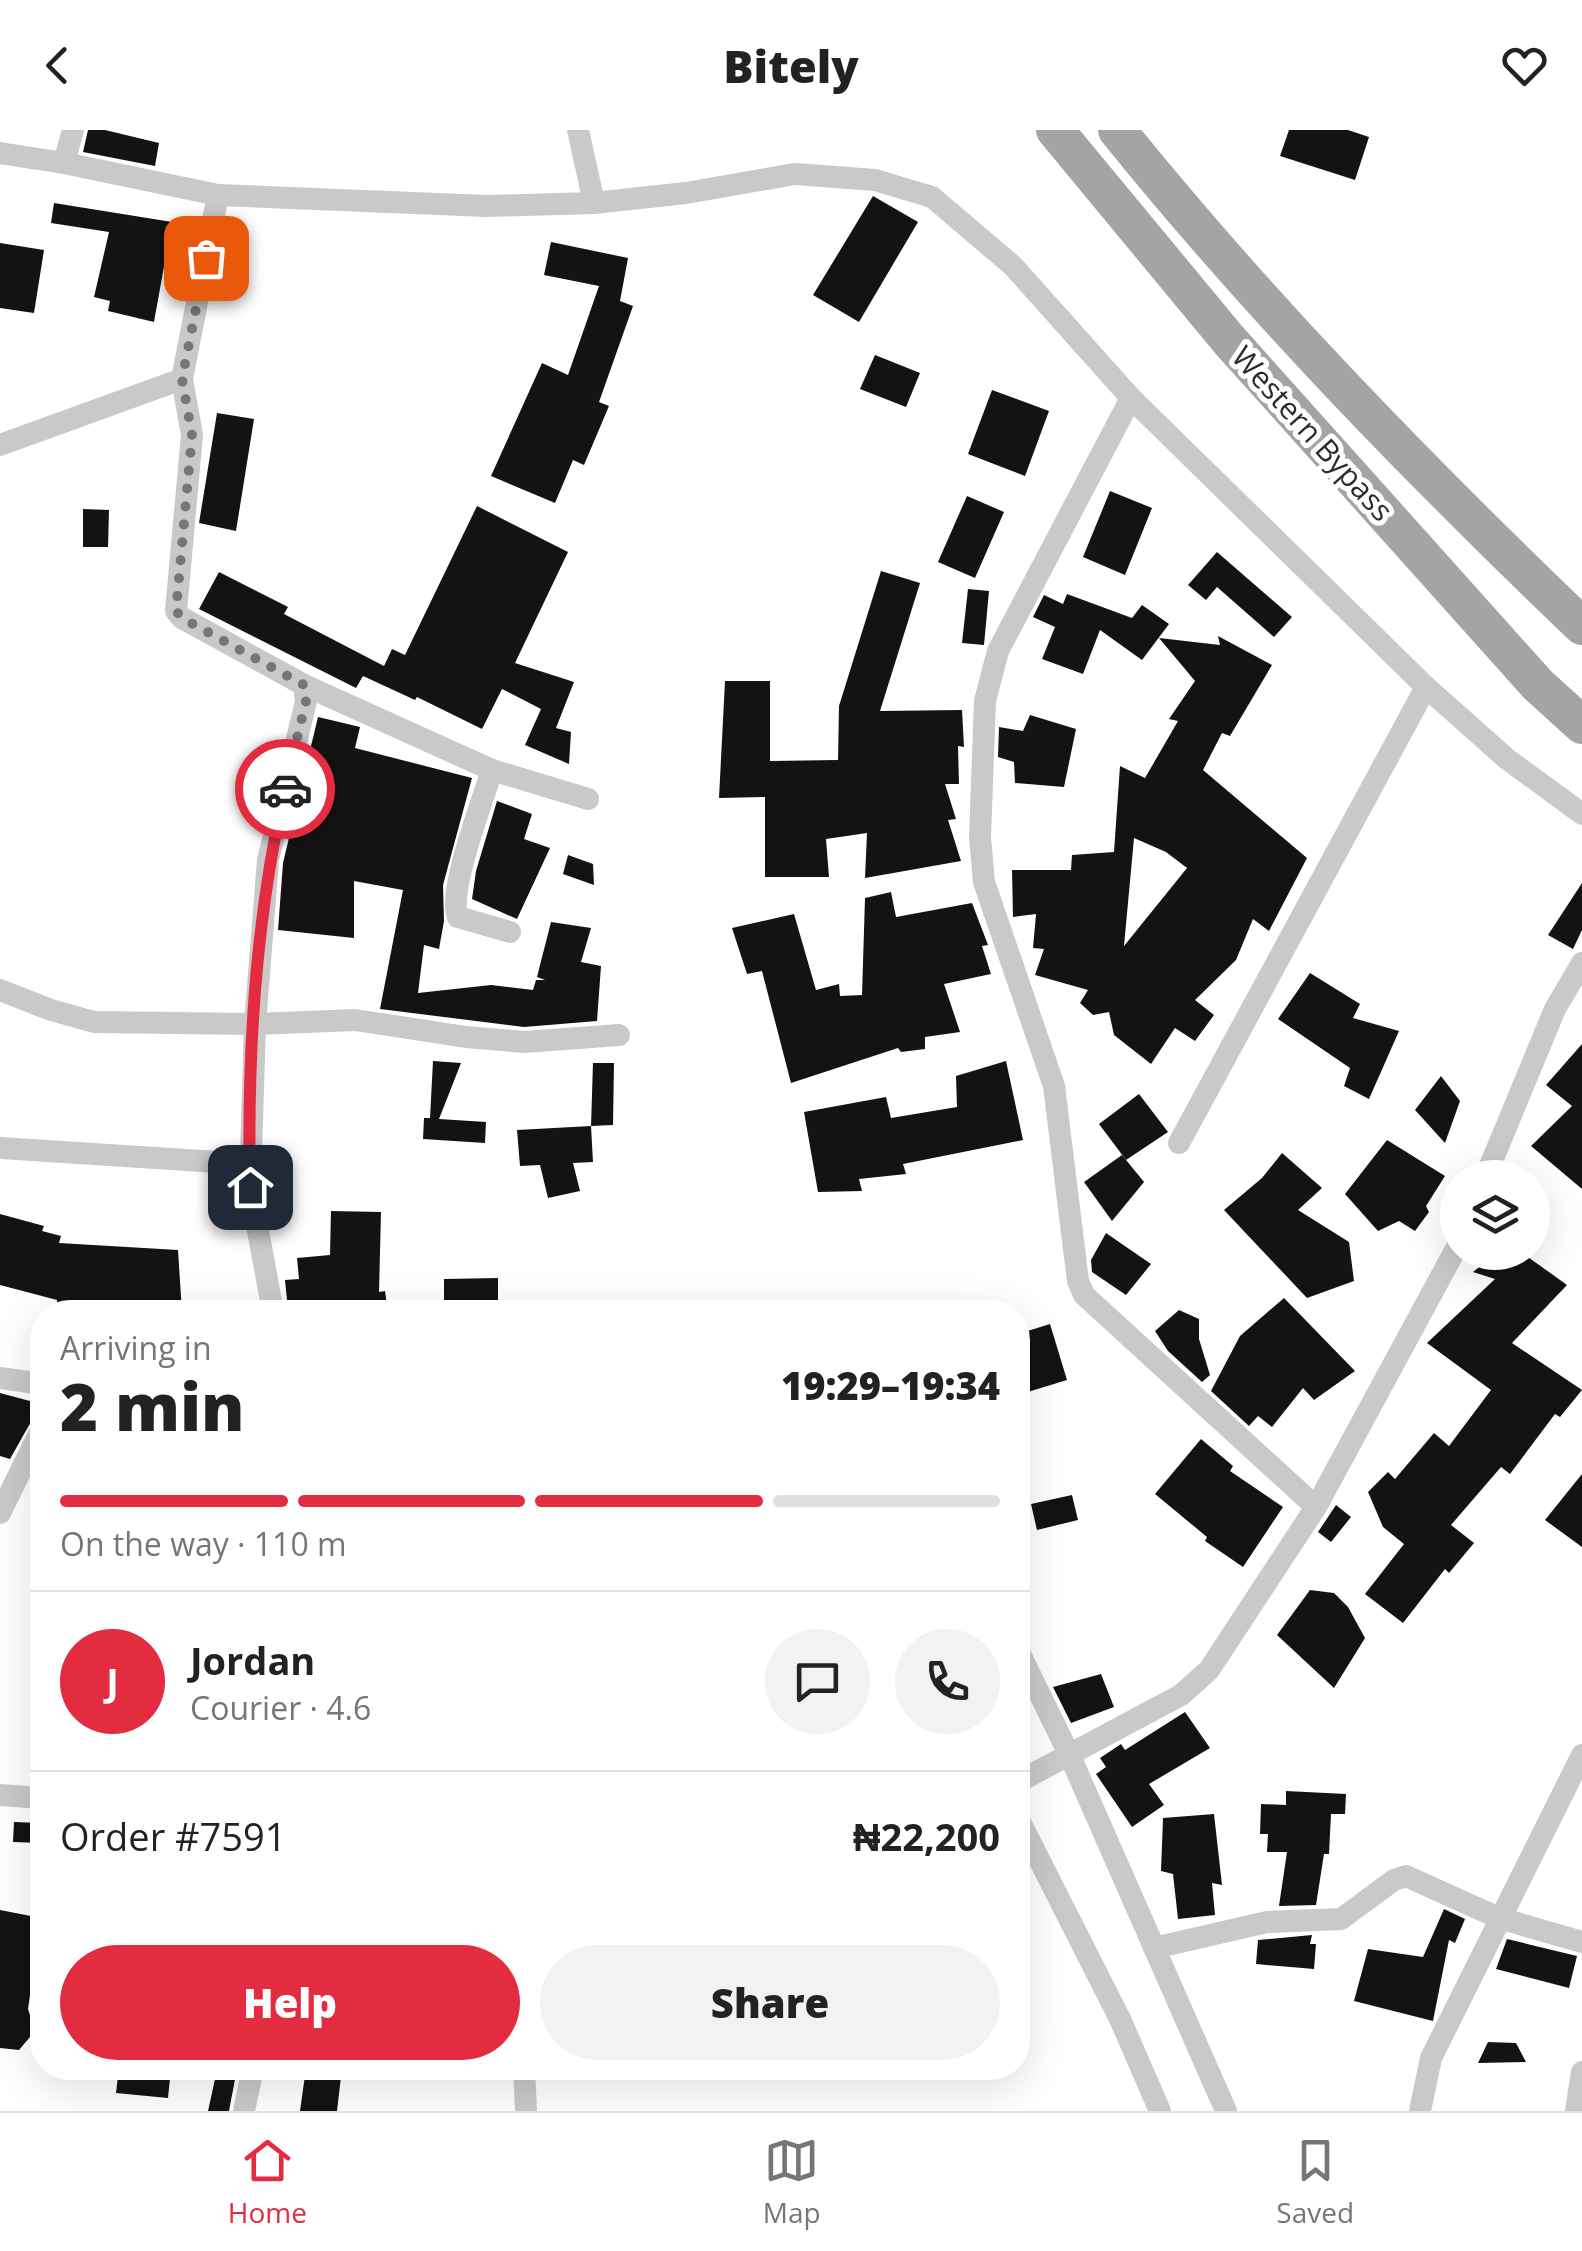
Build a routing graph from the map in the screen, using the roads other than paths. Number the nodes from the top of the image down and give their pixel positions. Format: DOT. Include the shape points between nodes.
graph roads {
  1 [pos="73,130"];
  2 [pos="578,130"];
  3 [pos="1055,130"];
  4 [pos="1116,130"];
  5 [pos="0,154"];
  6 [pos="64,163"];
  7 [pos="218,195"];
  8 [pos="594,203"];
  9 [pos="182,379"];
  10 [pos="1131,398"];
  11 [pos="0,445"];
  12 [pos="1582,626"];
  13 [pos="304,685"];
  14 [pos="1426,688"];
  15 [pos="1582,725"];
  16 [pos="492,770"];
  17 [pos="588,799"];
  18 [pos="1582,814"];
  19 [pos="510,932"];
  20 [pos="1582,963"];
  21 [pos="0,990"];
  22 [pos="255,1024"];
  23 [pos="619,1034"];
  24 [pos="1179,1143"];
  25 [pos="0,1148"];
  26 [pos="1492,1160"];
  27 [pos="249,1164"];
  28 [pos="1444,1270"];
  29 [pos="271,1300"];
  30 [pos="0,1378"];
  31 [pos="30,1382"];
  32 [pos="30,1452"];
  33 [pos="1316,1507"];
  34 [pos="0,1513"];
  35 [pos="1030,1674"];
  36 [pos="1582,1755"];
  37 [pos="1070,1756"];
  38 [pos="1030,1776"];
  39 [pos="0,1795"];
  40 [pos="30,1797"];
  41 [pos="1030,1842"];
  42 [pos="1498,1918"];
  43 [pos="1582,1942"];
  44 [pos="1154,1948"];
  45 [pos="1582,2072"];
  46 [pos="250,2080"];
  47 [pos="525,2080"];
  48 [pos="244,2111"];
  49 [pos="526,2111"];
  50 [pos="1160,2111"];
  51 [pos="1226,2111"];
  52 [pos="1420,2111"];
  53 [pos="1576,2111"];
  1 -- 6 [label="street"];
  2 -- 8 [label="street"];
  3 -- 15 [label="main road, Western Bypass" via="1228,339 1538,685"];
  4 -- 12 [label="main road, Western Bypass" via="1313,356"];
  5 -- 6 [label="street"];
  6 -- 7 [label="street"];
  7 -- 8 [label="street" via="487,206"];
  7 -- 9 [label="street"];
  8 -- 10 [label="street" via="795,174 875,180 932,197 1012,266"];
  9 -- 11 [label="street"];
  9 -- 13 [label="street" via="192,435 176,611"];
  10 -- 14 [label="street"];
  10 -- 33 [label="street" via="998,651 985,701 984,882 1054,1086 1084,1294"];
  13 -- 16 [label="street"];
  13 -- 22 [label="street" via="306,701 268,860"];
  14 -- 18 [label="street"];
  14 -- 24 [label="street"];
  16 -- 17 [label="street"];
  16 -- 19 [label="street" via="454,908 458,918"];
  20 -- 26 [label="street" via="1554,1010"];
  21 -- 22 [label="street" via="94,1022"];
  22 -- 23 [label="street" via="355,1020 524,1042"];
  22 -- 27 [label="street"];
  25 -- 27 [label="street"];
  27 -- 29 [label="street"];
  28 -- 33 [label="street"];
  30 -- 31 [label="street"];
  32 -- 34 [label="street"];
  33 -- 37 [label="street" via="1209,1670 1181,1695"];
  35 -- 37 [label="street"];
  36 -- 42 [label="street"];
  37 -- 38 [label="street"];
  37 -- 44 [label="street"];
  39 -- 40 [label="street"];
  41 -- 50 [label="street"];
  42 -- 43 [label="street"];
  42 -- 44 [label="street" via="1406,1876 1341,1919 1268,1922"];
  42 -- 52 [label="street" via="1430,2058"];
  44 -- 51 [label="street"];
  45 -- 53 [label="street"];
  46 -- 48 [label="street"];
  47 -- 49 [label="street"];
}
